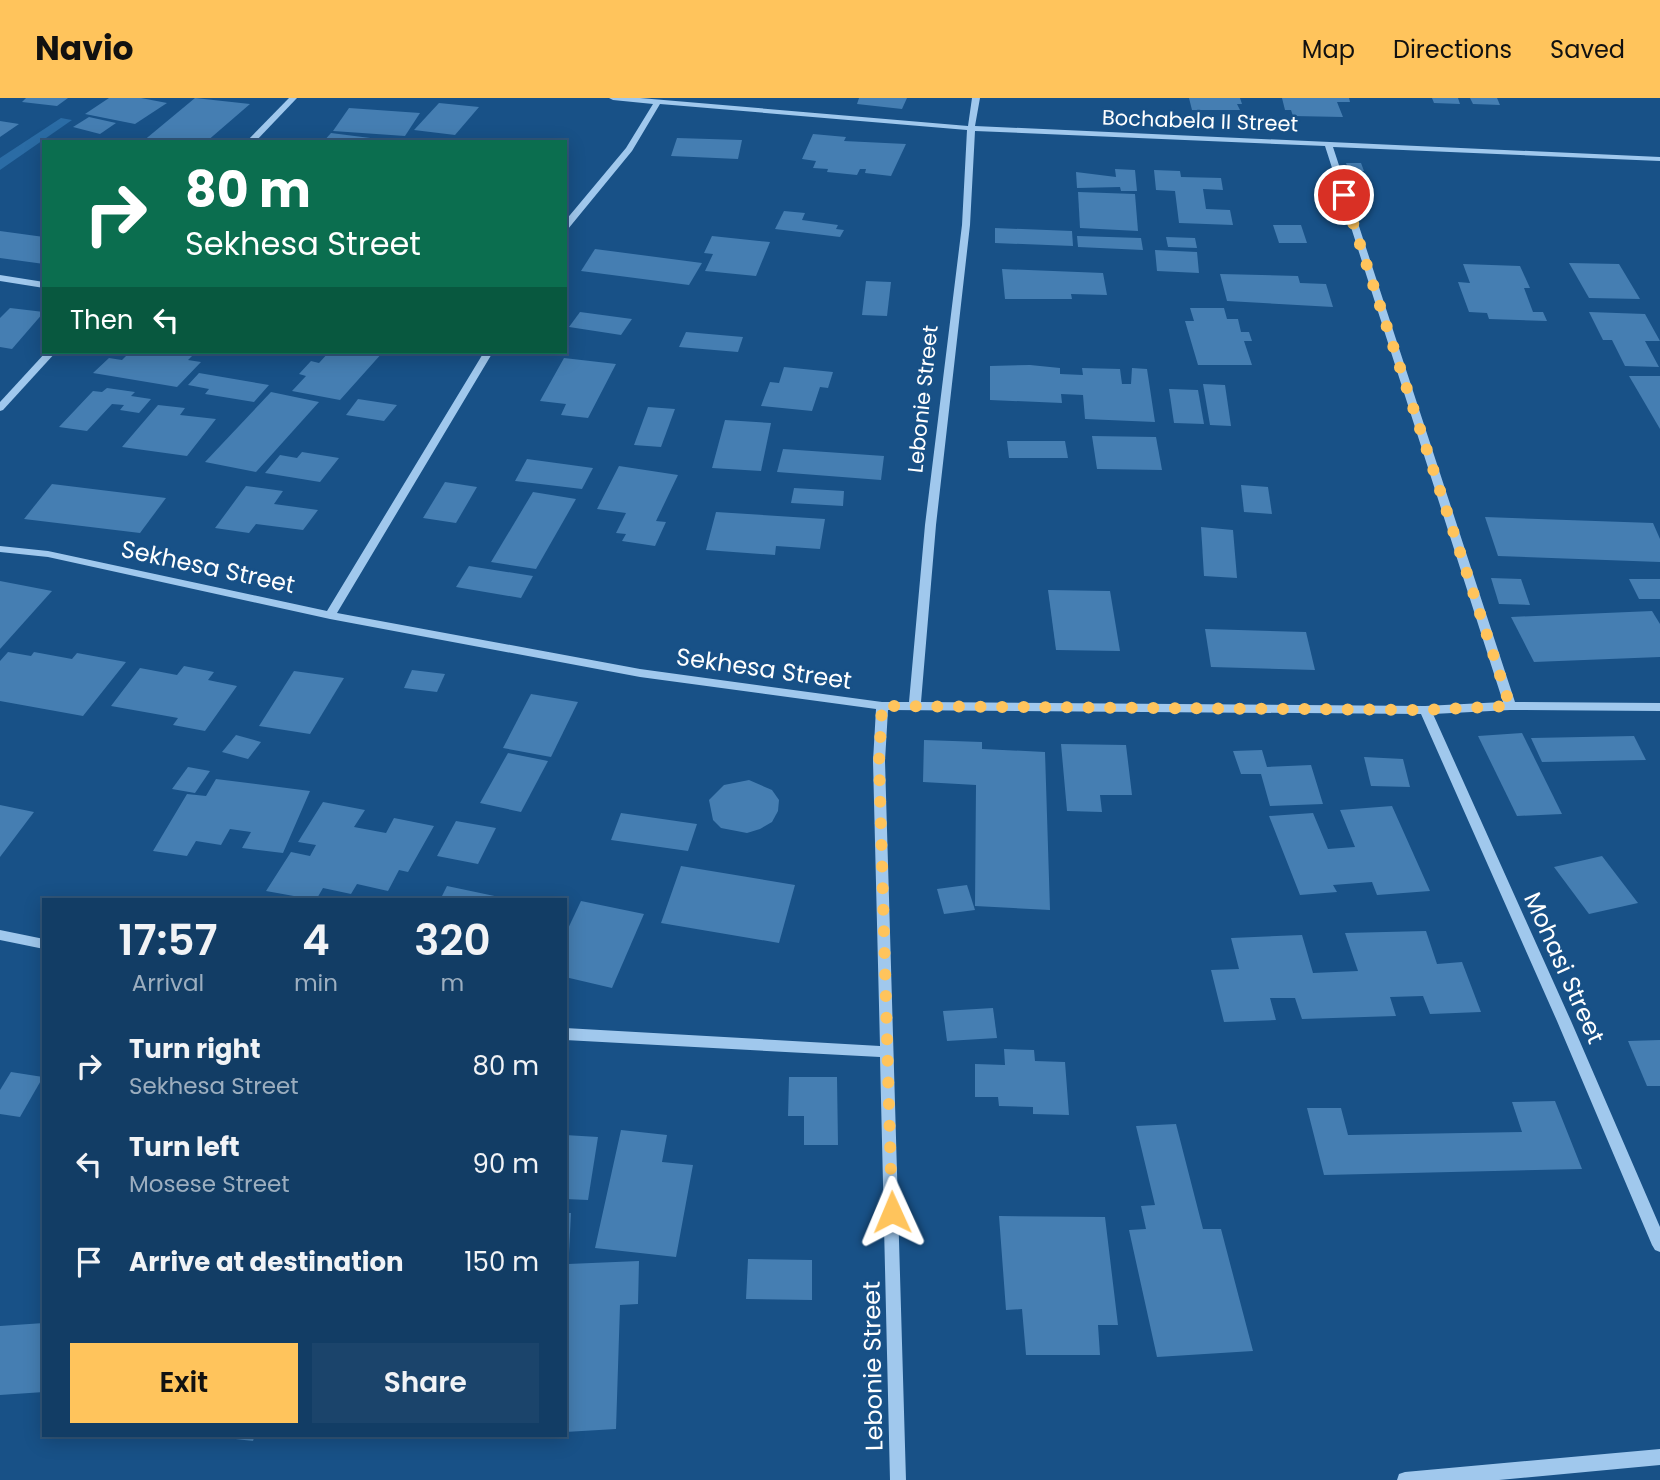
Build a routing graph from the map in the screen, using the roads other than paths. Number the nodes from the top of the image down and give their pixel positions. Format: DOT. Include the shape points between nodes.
graph roads {
  1 [pos="293,98"];
  2 [pos="613,98"];
  3 [pos="976,98"];
  4 [pos="658,102"];
  5 [pos="969,128"];
  6 [pos="252,140"];
  7 [pos="1328,144"];
  8 [pos="1660,159"];
  9 [pos="567,225"];
  10 [pos="0,278"];
  11 [pos="42,285"];
  12 [pos="49,354"];
  13 [pos="488,354"];
  14 [pos="0,408"];
  15 [pos="0,549"];
  16 [pos="330,615"];
  17 [pos="882,706"];
  18 [pos="915,706"];
  19 [pos="1510,706"];
  20 [pos="1660,707"];
  21 [pos="1425,710"];
  22 [pos="0,935"];
  23 [pos="42,944"];
  24 [pos="567,1034"];
  25 [pos="888,1052"];
  26 [pos="1660,1245"];
  27 [pos="1660,1457"];
  28 [pos="898,1480"];
  29 [pos="1405,1480"];
  1 -- 6 [label="street"];
  2 -- 4 [label="street, Bochabela II Street"];
  3 -- 5 [label="street, Lebonie Street"];
  4 -- 5 [label="street, Bochabela II Street"];
  4 -- 9 [label="street" via="629,149"];
  5 -- 7 [label="street, Bochabela II Street"];
  5 -- 18 [label="street, Lebonie Street" via="967,221 949,350"];
  7 -- 8 [label="street, Bochabela II Street"];
  7 -- 19 [label="street"];
  10 -- 11 [label="street"];
  12 -- 14 [label="street"];
  13 -- 16 [label="street"];
  15 -- 16 [label="street, Sekhesa Street" via="48,554"];
  16 -- 17 [label="street, Sekhesa Street" via="640,673"];
  17 -- 18 [label="street, Sekhesa Street"];
  17 -- 25 [label="street, Lebonie Street" via="879,761"];
  18 -- 21 [label="street, Sekhesa Street"];
  19 -- 20 [label="street, Sekhesa Street"];
  19 -- 21 [label="street, Sekhesa Street"];
  21 -- 26 [label="street, Mohasi Street"];
  22 -- 23 [label="street"];
  24 -- 25 [label="street"];
  25 -- 28 [label="street, Lebonie Street"];
  27 -- 29 [label="street"];
}
